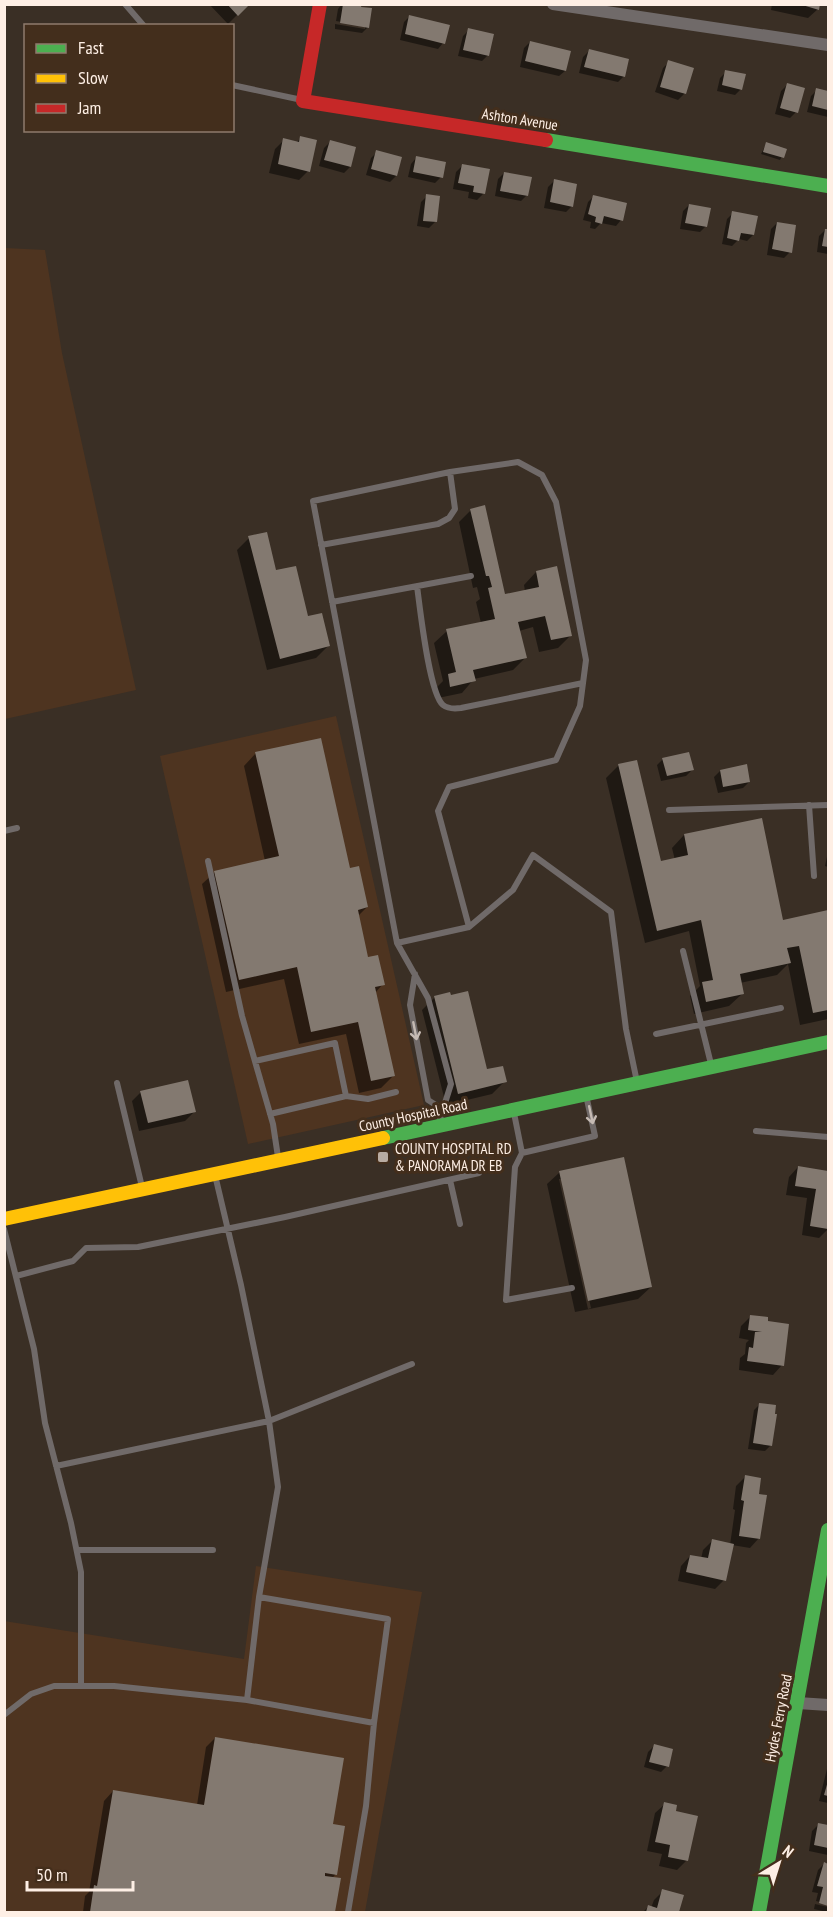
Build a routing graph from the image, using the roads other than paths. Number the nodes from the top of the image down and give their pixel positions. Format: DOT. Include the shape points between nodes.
graph roads {
  1 [pos="125,4"];
  2 [pos="320,4"];
  3 [pos="553,4"];
  4 [pos="142,24"];
  5 [pos="828,45"];
  6 [pos="234,85"];
  7 [pos="303,100"];
  8 [pos="828,186"];
  9 [pos="450,472"];
  10 [pos="321,545"];
  11 [pos="471,576"];
  12 [pos="417,586"];
  13 [pos="332,602"];
  14 [pos="583,683"];
  15 [pos="809,805"];
  16 [pos="828,805"];
  17 [pos="669,810"];
  18 [pos="17,828"];
  19 [pos="4,831"];
  20 [pos="208,861"];
  21 [pos="814,876"];
  22 [pos="470,927"];
  23 [pos="397,943"];
  24 [pos="683,951"];
  25 [pos="415,974"];
  26 [pos="781,1008"];
  27 [pos="701,1024"];
  28 [pos="656,1034"];
  29 [pos="828,1042"];
  30 [pos="255,1061"];
  31 [pos="711,1067"];
  32 [pos="117,1083"];
  33 [pos="637,1083"];
  34 [pos="396,1092"];
  35 [pos="586,1094"];
  36 [pos="346,1096"];
  37 [pos="442,1109"];
  38 [pos="513,1110"];
  39 [pos="270,1114"];
  40 [pos="438,1126"];
  41 [pos="756,1131"];
  42 [pos="828,1137"];
  43 [pos="522,1153"];
  44 [pos="278,1160"];
  45 [pos="479,1173"];
  46 [pos="214,1174"];
  47 [pos="450,1180"];
  48 [pos="142,1190"];
  49 [pos="4,1219"];
  50 [pos="460,1224"];
  51 [pos="227,1228"];
  52 [pos="4,1229"];
  53 [pos="16,1276"];
  54 [pos="572,1288"];
  55 [pos="412,1364"];
  56 [pos="269,1421"];
  57 [pos="56,1466"];
  58 [pos="828,1530"];
  59 [pos="77,1550"];
  60 [pos="213,1550"];
  61 [pos="259,1597"];
  62 [pos="81,1686"];
  63 [pos="247,1700"];
  64 [pos="798,1703"];
  65 [pos="828,1705"];
  66 [pos="4,1715"];
  67 [pos="374,1723"];
  68 [pos="348,1912"];
  69 [pos="759,1912"];
  1 -- 4 [label="lane"];
  2 -- 7 [label="street"];
  3 -- 5 [label="street"];
  6 -- 7 [label="lane"];
  7 -- 8 [label="street, Ashton Avenue"];
  9 -- 10 [label="lane" via="455,509 449,518 438,524"];
  9 -- 10 [label="lane" via="313,501"];
  9 -- 14 [label="lane" via="518,462 542,475 556,502 586,660"];
  10 -- 13 [label="lane"];
  11 -- 12 [label="lane"];
  12 -- 13 [label="lane"];
  12 -- 14 [label="lane" via="433,686 442,704 451,709 461,708"];
  13 -- 23 [label="lane"];
  14 -- 22 [label="lane" via="580,706 556,760 449,787 445,795 438,811"];
  15 -- 16 [label="lane"];
  15 -- 17 [label="lane"];
  15 -- 21 [label="lane"];
  18 -- 19 [label="lane"];
  20 -- 30 [label="lane"];
  22 -- 23 [label="lane"];
  22 -- 33 [label="lane" via="513,890 533,855 611,912"];
  23 -- 25 [label="lane"];
  24 -- 27 [label="lane"];
  25 -- 37 [label="lane" via="428,998 451,1084"];
  25 -- 37 [label="lane, one-way" via="410,1005 428,1100"];
  26 -- 27 [label="lane"];
  27 -- 28 [label="lane"];
  27 -- 31 [label="lane"];
  29 -- 31 [label="street, County Hospital Road"];
  30 -- 36 [label="lane" via="335,1043"];
  30 -- 39 [label="lane"];
  31 -- 33 [label="street, County Hospital Road"];
  32 -- 48 [label="lane"];
  33 -- 35 [label="street, County Hospital Road"];
  34 -- 36 [label="lane" via="368,1099"];
  35 -- 38 [label="street, County Hospital Road"];
  35 -- 43 [label="lane, one-way" via="595,1136"];
  36 -- 39 [label="lane"];
  37 -- 40 [label="lane"];
  38 -- 40 [label="street, County Hospital Road"];
  38 -- 43 [label="lane"];
  39 -- 44 [label="lane"];
  40 -- 44 [label="street, County Hospital Road"];
  41 -- 42 [label="lane"];
  43 -- 54 [label="lane" via="515,1167 506,1299"];
  44 -- 46 [label="street, County Hospital Road"];
  45 -- 47 [label="lane"];
  46 -- 48 [label="street, County Hospital Road"];
  46 -- 51 [label="lane"];
  47 -- 50 [label="lane"];
  47 -- 51 [label="lane"];
  48 -- 49 [label="street, County Hospital Road"];
  51 -- 53 [label="lane" via="138,1247 86,1248 73,1261"];
  51 -- 56 [label="lane"];
  52 -- 53 [label="lane"];
  53 -- 57 [label="lane"];
  55 -- 56 [label="lane"];
  56 -- 57 [label="lane"];
  56 -- 61 [label="lane" via="278,1486"];
  57 -- 59 [label="lane"];
  58 -- 64 [label="street, Hydes Ferry Road"];
  59 -- 60 [label="lane"];
  59 -- 62 [label="lane" via="81,1572"];
  61 -- 63 [label="lane"];
  61 -- 67 [label="lane" via="388,1619"];
  62 -- 63 [label="lane"];
  62 -- 66 [label="lane" via="54,1686 31,1694"];
  63 -- 67 [label="lane"];
  64 -- 65 [label="street"];
  64 -- 69 [label="street, Hydes Ferry Road"];
  67 -- 68 [label="lane" via="366,1806"];
}
